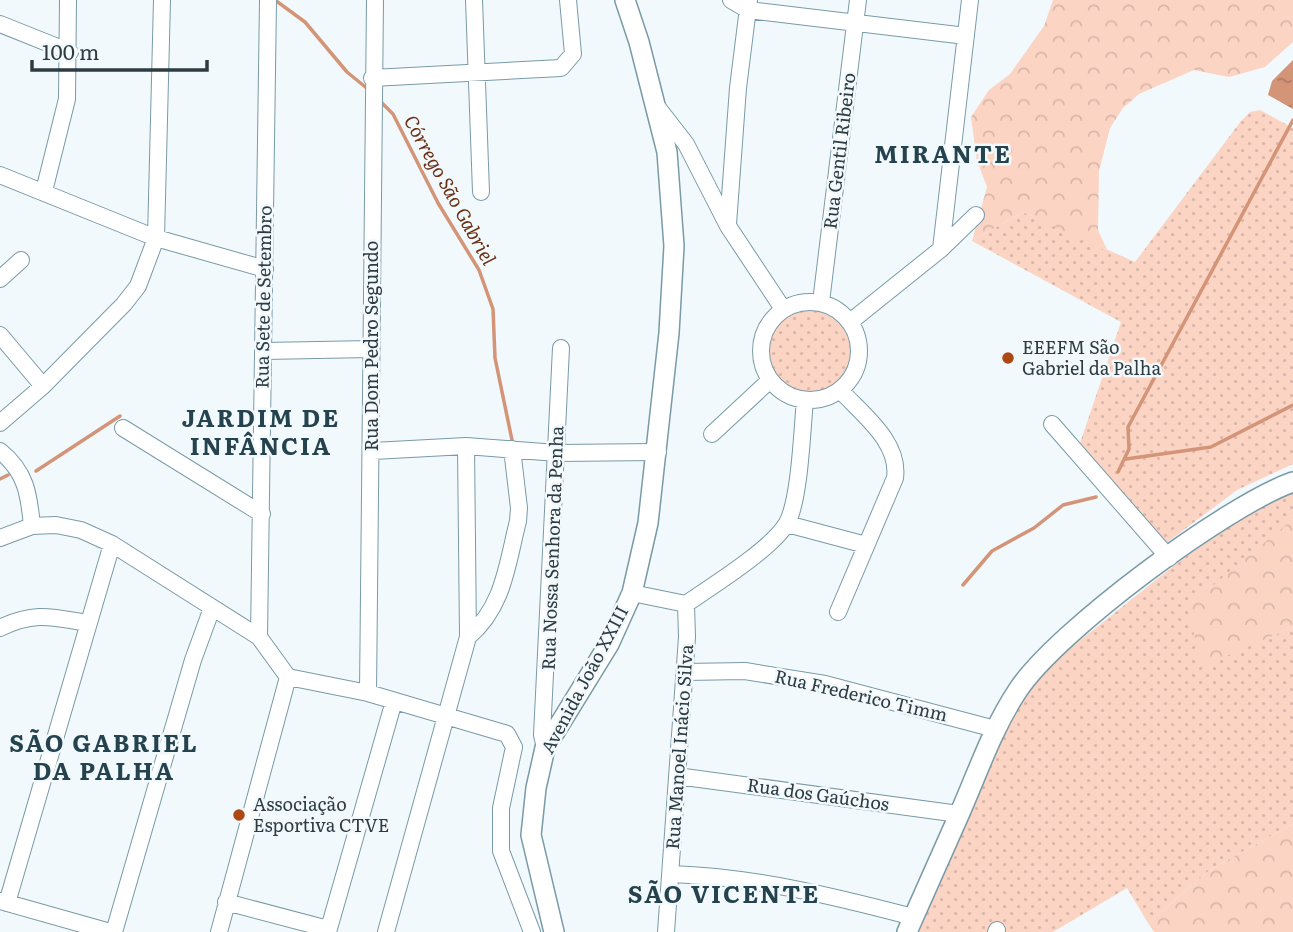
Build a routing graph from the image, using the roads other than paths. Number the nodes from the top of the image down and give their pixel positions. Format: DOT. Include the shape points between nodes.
graph roads {
  1 [pos="68,0"];
  2 [pos="162,0"];
  3 [pos="375,0"];
  4 [pos="474,0"];
  5 [pos="568,0"];
  6 [pos="625,0"];
  7 [pos="731,0"];
  8 [pos="858,0"];
  9 [pos="970,0"];
  10 [pos="268,1"];
  11 [pos="748,5"];
  12 [pos="855,23"];
  13 [pos="0,24"];
  14 [pos="966,36"];
  15 [pos="70,52"];
  16 [pos="477,72"];
  17 [pos="372,83"];
  18 [pos="656,106"];
  19 [pos="0,175"];
  20 [pos="44,191"];
  21 [pos="481,192"];
  22 [pos="976,215"];
  23 [pos="728,226"];
  24 [pos="156,239"];
  25 [pos="941,249"];
  26 [pos="21,260"];
  27 [pos="265,269"];
  28 [pos="0,279"];
  29 [pos="821,302"];
  30 [pos="783,309"];
  31 [pos="850,322"];
  32 [pos="0,335"];
  33 [pos="561,348"];
  34 [pos="371,349"];
  35 [pos="264,351"];
  36 [pos="770,380"];
  37 [pos="43,386"];
  38 [pos="841,390"];
  39 [pos="805,400"];
  40 [pos="0,423"];
  41 [pos="1052,424"];
  42 [pos="123,428"];
  43 [pos="712,434"];
  44 [pos="466,446"];
  45 [pos="512,449"];
  46 [pos="0,451"];
  47 [pos="373,452"];
  48 [pos="658,452"];
  49 [pos="556,453"];
  50 [pos="1293,482"];
  51 [pos="262,514"];
  52 [pos="787,524"];
  53 [pos="32,526"];
  54 [pos="0,538"];
  55 [pos="112,544"];
  56 [pos="866,545"];
  57 [pos="1169,558"];
  58 [pos="632,593"];
  59 [pos="686,604"];
  60 [pos="212,608"];
  61 [pos="838,612"];
  62 [pos="88,623"];
  63 [pos="0,628"];
  64 [pos="259,637"];
  65 [pos="468,637"];
  66 [pos="685,672"];
  67 [pos="288,677"];
  68 [pos="368,693"];
  69 [pos="394,701"];
  70 [pos="447,715"];
  71 [pos="995,729"];
  72 [pos="545,748"];
  73 [pos="677,776"];
  74 [pos="959,814"];
  75 [pos="671,874"];
  76 [pos="3,902"];
  77 [pos="226,902"];
  78 [pos="910,925"];
  79 [pos="328,931"];
  80 [pos="112,932"];
  81 [pos="219,932"];
  82 [pos="386,932"];
  83 [pos="532,932"];
  84 [pos="554,932"];
  85 [pos="666,932"];
  1 -- 15 [label="street"];
  2 -- 24 [label="street"];
  3 -- 17 [label="street, Rua Dom Pedro Segundo"];
  4 -- 16 [label="street"];
  5 -- 16 [label="street" via="573,54 566,65 552,70"];
  6 -- 18 [label="main road, Avenida João XXIII"];
  7 -- 11 [label="street"];
  8 -- 12 [label="street, Rua Gentil Ribeiro"];
  9 -- 14 [label="street"];
  10 -- 27 [label="street, Rua Sete de Setembro"];
  11 -- 12 [label="street"];
  11 -- 23 [label="street"];
  12 -- 14 [label="street"];
  12 -- 29 [label="street, Rua Gentil Ribeiro"];
  13 -- 15 [label="street"];
  14 -- 25 [label="street"];
  15 -- 20 [label="street" via="68,99"];
  16 -- 17 [label="street"];
  16 -- 21 [label="street"];
  17 -- 34 [label="street, Rua Dom Pedro Segundo"];
  18 -- 23 [label="street" via="685,144"];
  18 -- 48 [label="main road, Avenida João XXIII" via="667,152 674,246"];
  19 -- 20 [label="street"];
  20 -- 24 [label="street"];
  22 -- 25 [label="street"];
  23 -- 30 [label="street"];
  24 -- 27 [label="street"];
  24 -- 37 [label="street" via="138,286"];
  25 -- 31 [label="street"];
  26 -- 28 [label="street"];
  27 -- 35 [label="street, Rua Sete de Setembro"];
  29 -- 30 [label="street"];
  29 -- 31 [label="street" via="839,310"];
  30 -- 36 [label="street" via="763,334 761,358"];
  31 -- 38 [label="street" via="860,348 858,364"];
  32 -- 37 [label="street"];
  33 -- 49 [label="street, Rua Nossa Senhora da Penha"];
  34 -- 35 [label="street"];
  34 -- 47 [label="street, Rua Dom Pedro Segundo"];
  35 -- 51 [label="street, Rua Sete de Setembro"];
  36 -- 39 [label="street" via="780,390"];
  36 -- 43 [label="street"];
  37 -- 40 [label="street"];
  38 -- 39 [label="street"];
  38 -- 56 [label="street" via="890,445 897,463"];
  39 -- 52 [label="street"];
  41 -- 57 [label="street"];
  42 -- 51 [label="street"];
  44 -- 45 [label="street"];
  44 -- 47 [label="street"];
  44 -- 65 [label="street"];
  45 -- 49 [label="street"];
  45 -- 65 [label="street" via="518,521 496,606"];
  46 -- 53 [label="street" via="22,474 28,488"];
  47 -- 68 [label="street, Rua Dom Pedro Segundo"];
  48 -- 49 [label="street"];
  48 -- 58 [label="main road, Avenida João XXIII"];
  49 -- 72 [label="street, Rua Nossa Senhora da Penha"];
  50 -- 57 [label="main road" via="1239,509"];
  51 -- 64 [label="street, Rua Sete de Setembro"];
  52 -- 56 [label="street"];
  52 -- 59 [label="street" via="736,569"];
  53 -- 54 [label="street"];
  53 -- 55 [label="street" via="81,530"];
  55 -- 60 [label="street"];
  55 -- 62 [label="street"];
  56 -- 61 [label="street"];
  57 -- 71 [label="main road" via="1061,642 1020,687"];
  58 -- 59 [label="street"];
  58 -- 72 [label="main road, Avenida João XXIII" via="609,645"];
  59 -- 66 [label="street, Rua Manoel Inácio Silva"];
  60 -- 64 [label="street"];
  60 -- 80 [label="street"];
  62 -- 63 [label="street" via="36,616 21,617"];
  62 -- 76 [label="street"];
  64 -- 67 [label="street"];
  65 -- 70 [label="street"];
  66 -- 71 [label="street, Rua Frederico Timm" via="745,671 825,684"];
  66 -- 73 [label="street, Rua Manoel Inácio Silva"];
  67 -- 68 [label="street"];
  67 -- 77 [label="street"];
  68 -- 69 [label="street"];
  69 -- 70 [label="street"];
  69 -- 79 [label="street"];
  70 -- 82 [label="street"];
  70 -- 83 [label="street" via="508,734 514,747 501,808 500,851"];
  71 -- 74 [label="main road"];
  72 -- 84 [label="main road, Avenida João XXIII" via="531,835"];
  73 -- 74 [label="street, Rua dos Gaúchos"];
  73 -- 75 [label="street, Rua Manoel Inácio Silva"];
  74 -- 78 [label="main road"];
  75 -- 78 [label="street" via="725,876 806,889"];
  75 -- 85 [label="street, Rua Manoel Inácio Silva"];
  76 -- 80 [label="street"];
  77 -- 79 [label="street"];
  77 -- 81 [label="street"];
}
